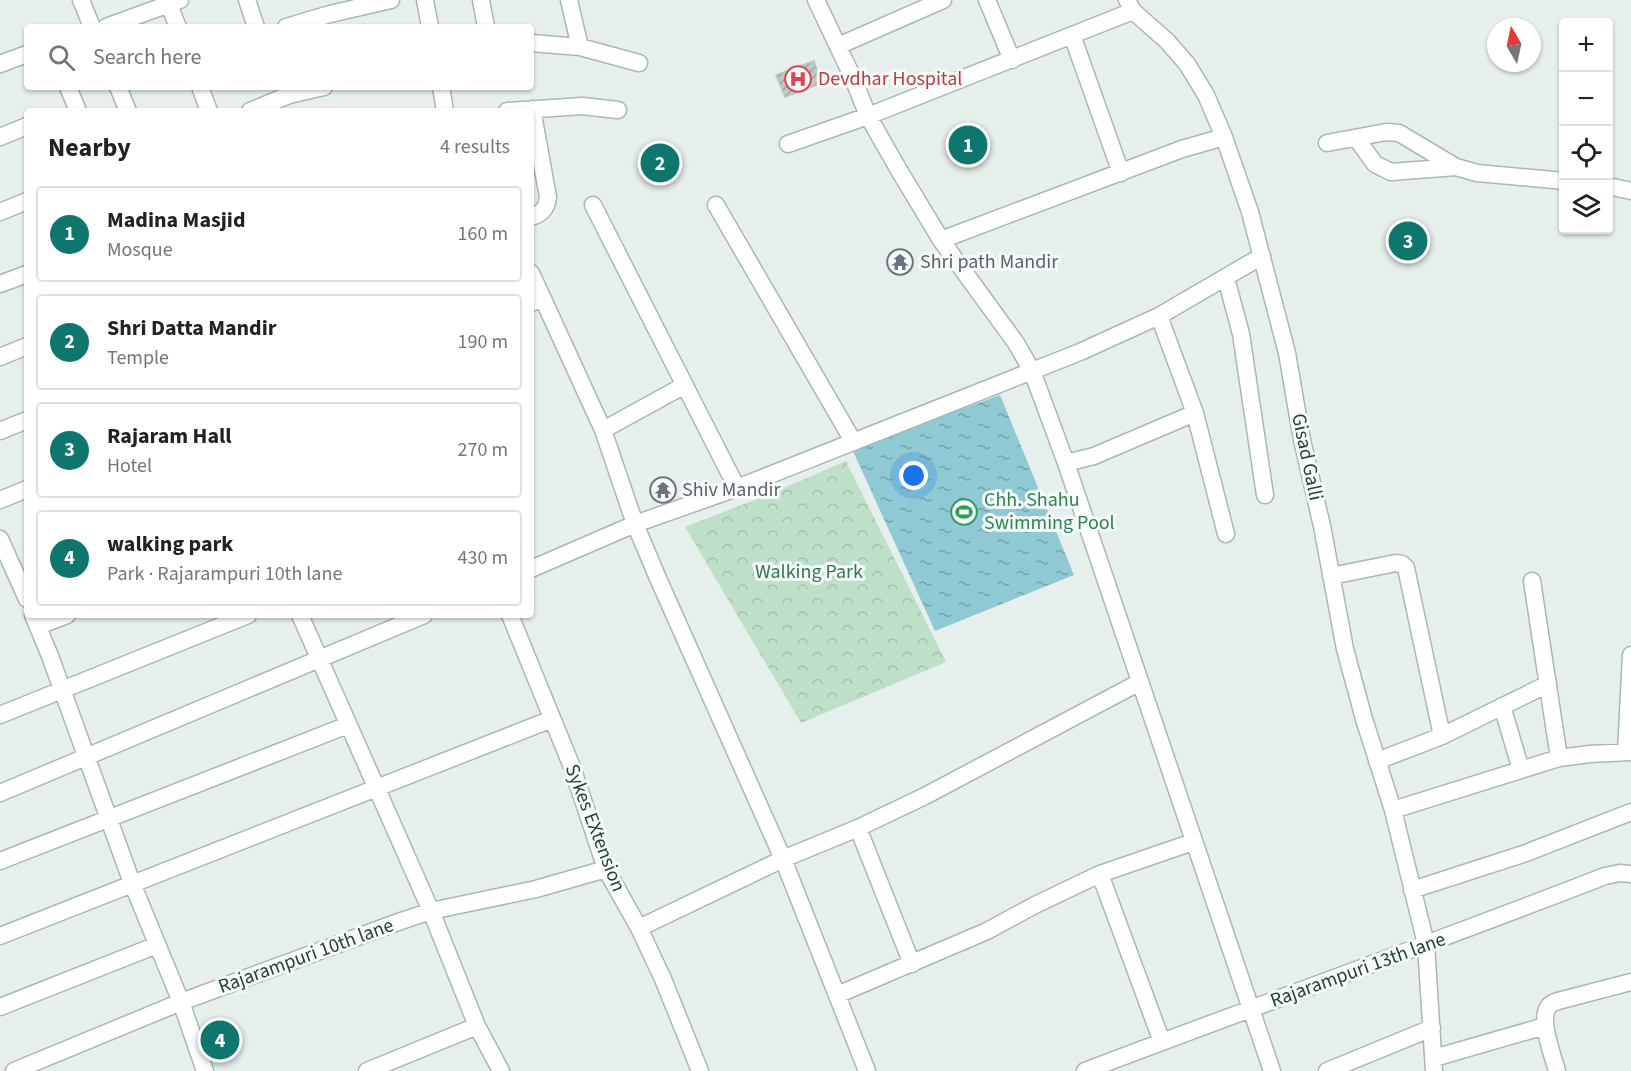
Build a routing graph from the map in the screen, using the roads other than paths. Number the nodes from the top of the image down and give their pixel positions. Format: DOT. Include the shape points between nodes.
graph roads {
  1 [pos="81,0"];
  2 [pos="247,0"];
  3 [pos="391,0"];
  4 [pos="425,0"];
  5 [pos="481,0"];
  6 [pos="569,0"];
  7 [pos="816,0"];
  8 [pos="943,0"];
  9 [pos="987,0"];
  10 [pos="172,1"];
  11 [pos="1130,5"];
  12 [pos="328,7"];
  13 [pos="91,24"];
  14 [pos="114,24"];
  15 [pos="177,24"];
  16 [pos="255,24"];
  17 [pos="292,24"];
  18 [pos="429,24"];
  19 [pos="485,24"];
  20 [pos="1072,35"];
  21 [pos="534,43"];
  22 [pos="838,46"];
  23 [pos="580,47"];
  24 [pos="24,55"];
  25 [pos="1012,60"];
  26 [pos="639,63"];
  27 [pos="0,64"];
  28 [pos="69,90"];
  29 [pos="119,90"];
  30 [pos="201,90"];
  31 [pos="442,90"];
  32 [pos="286,91"];
  33 [pos="73,108"];
  34 [pos="127,108"];
  35 [pos="208,108"];
  36 [pos="255,108"];
  37 [pos="294,108"];
  38 [pos="445,108"];
  39 [pos="534,109"];
  40 [pos="618,110"];
  41 [pos="868,116"];
  42 [pos="534,120"];
  43 [pos="24,127"];
  44 [pos="0,137"];
  45 [pos="1224,137"];
  46 [pos="1356,138"];
  47 [pos="1326,142"];
  48 [pos="788,144"];
  49 [pos="1456,167"];
  50 [pos="1121,173"];
  51 [pos="1559,181"];
  52 [pos="1613,187"];
  53 [pos="1631,191"];
  54 [pos="24,202"];
  55 [pos="593,205"];
  56 [pos="716,205"];
  57 [pos="0,212"];
  58 [pos="534,216"];
  59 [pos="941,240"];
  60 [pos="1262,256"];
  61 [pos="24,275"];
  62 [pos="1226,278"];
  63 [pos="0,284"];
  64 [pos="537,301"];
  65 [pos="1159,316"];
  66 [pos="24,347"];
  67 [pos="0,357"];
  68 [pos="1032,371"];
  69 [pos="685,385"];
  70 [pos="1195,413"];
  71 [pos="24,421"];
  72 [pos="603,430"];
  73 [pos="0,431"];
  74 [pos="853,441"];
  75 [pos="1066,463"];
  76 [pos="737,488"];
  77 [pos="24,490"];
  78 [pos="1265,495"];
  79 [pos="0,500"];
  80 [pos="635,524"];
  81 [pos="1226,534"];
  82 [pos="0,540"];
  83 [pos="534,568"];
  84 [pos="1330,576"];
  85 [pos="23,580"];
  86 [pos="1532,581"];
  87 [pos="51,618"];
  88 [pos="241,618"];
  89 [pos="301,618"];
  90 [pos="417,618"];
  91 [pos="511,618"];
  92 [pos="35,621"];
  93 [pos="1631,655"];
  94 [pos="320,660"];
  95 [pos="1140,682"];
  96 [pos="1548,684"];
  97 [pos="62,690"];
  98 [pos="1502,706"];
  99 [pos="0,715"];
  100 [pos="552,719"];
  101 [pos="348,725"];
  102 [pos="1443,736"];
  103 [pos="1628,752"];
  104 [pos="85,757"];
  105 [pos="1559,758"];
  106 [pos="1377,761"];
  107 [pos="1521,770"];
  108 [pos="376,787"];
  109 [pos="0,793"];
  110 [pos="1393,810"];
  111 [pos="1631,812"];
  112 [pos="110,819"];
  113 [pos="858,828"];
  114 [pos="1193,842"];
  115 [pos="783,860"];
  116 [pos="0,861"];
  117 [pos="606,869"];
  118 [pos="1100,874"];
  119 [pos="1631,874"];
  120 [pos="132,883"];
  121 [pos="1412,890"];
  122 [pos="430,911"];
  123 [pos="639,928"];
  124 [pos="2,935"];
  125 [pos="1426,944"];
  126 [pos="157,945"];
  127 [pos="912,964"];
  128 [pos="1631,982"];
  129 [pos="837,995"];
  130 [pos="181,1002"];
  131 [pos="0,1007"];
  132 [pos="1251,1010"];
  133 [pos="477,1026"];
  134 [pos="1545,1026"];
  135 [pos="1432,1028"];
  136 [pos="1162,1042"];
  137 [pos="1434,1064"];
  138 [pos="1112,1066"];
  139 [pos="201,1070"];
  140 [pos="14,1071"];
  141 [pos="367,1071"];
  142 [pos="501,1071"];
  143 [pos="700,1071"];
  144 [pos="867,1071"];
  145 [pos="1085,1071"];
  146 [pos="1272,1071"];
  147 [pos="1327,1071"];
  148 [pos="1557,1071"];
  1 -- 13 [label="street"];
  2 -- 16 [label="street"];
  3 -- 12 [label="street"];
  4 -- 18 [label="street"];
  5 -- 19 [label="street"];
  6 -- 23 [label="street"];
  7 -- 22 [label="street"];
  8 -- 22 [label="street"];
  9 -- 25 [label="street"];
  10 -- 14 [label="street"];
  10 -- 15 [label="street"];
  11 -- 20 [label="street"];
  11 -- 45 [label="street, Gisad Galli" via="1187,64"];
  12 -- 17 [label="street"];
  20 -- 25 [label="street"];
  20 -- 50 [label="street"];
  21 -- 23 [label="street"];
  22 -- 41 [label="street"];
  23 -- 26 [label="street"];
  24 -- 27 [label="street"];
  25 -- 41 [label="street"];
  28 -- 33 [label="street"];
  29 -- 34 [label="street"];
  30 -- 35 [label="street"];
  31 -- 38 [label="street"];
  32 -- 36 [label="street"];
  32 -- 37 [label="street"];
  39 -- 40 [label="street" via="582,106"];
  41 -- 48 [label="street"];
  41 -- 59 [label="street"];
  42 -- 58 [label="street" via="548,196 547,206"];
  43 -- 44 [label="street"];
  45 -- 50 [label="street"];
  45 -- 60 [label="street, Gisad Galli"];
  46 -- 47 [label="street"];
  46 -- 49 [label="street" via="1398,133"];
  46 -- 49 [label="street" via="1375,164 1391,172"];
  49 -- 51 [label="street" via="1477,173"];
  50 -- 59 [label="street"];
  52 -- 53 [label="street"];
  54 -- 57 [label="street"];
  55 -- 69 [label="street"];
  56 -- 74 [label="street"];
  59 -- 68 [label="street"];
  60 -- 62 [label="street"];
  60 -- 84 [label="street, Gisad Galli" via="1287,353"];
  61 -- 63 [label="street"];
  62 -- 65 [label="street"];
  62 -- 78 [label="street" via="1241,334"];
  64 -- 72 [label="street"];
  65 -- 68 [label="street"];
  65 -- 70 [label="street"];
  66 -- 67 [label="street"];
  68 -- 74 [label="street"];
  68 -- 75 [label="street"];
  69 -- 72 [label="street"];
  69 -- 76 [label="street"];
  70 -- 75 [label="street" via="1094,456"];
  70 -- 81 [label="street"];
  71 -- 73 [label="street"];
  72 -- 80 [label="street"];
  74 -- 76 [label="street"];
  75 -- 95 [label="street"];
  76 -- 80 [label="street"];
  77 -- 79 [label="street"];
  80 -- 83 [label="street"];
  80 -- 115 [label="street"];
  82 -- 85 [label="street"];
  84 -- 102 [label="street" via="1396,563 1406,568"];
  84 -- 106 [label="street, Gisad Galli" via="1345,649"];
  86 -- 96 [label="street"];
  87 -- 92 [label="street"];
  88 -- 97 [label="street"];
  89 -- 94 [label="street"];
  90 -- 94 [label="street"];
  91 -- 100 [label="street, Sykes EXtension"];
  92 -- 97 [label="street"];
  93 -- 103 [label="street"];
  94 -- 101 [label="street"];
  94 -- 104 [label="street"];
  95 -- 113 [label="street"];
  95 -- 114 [label="street"];
  96 -- 98 [label="street"];
  96 -- 105 [label="street"];
  97 -- 99 [label="street"];
  97 -- 104 [label="street"];
  98 -- 102 [label="street"];
  98 -- 107 [label="street"];
  100 -- 108 [label="street"];
  100 -- 117 [label="street, Sykes EXtension"];
  101 -- 108 [label="street"];
  101 -- 112 [label="street"];
  102 -- 106 [label="street"];
  103 -- 105 [label="street"];
  104 -- 109 [label="street"];
  104 -- 112 [label="street"];
  105 -- 107 [label="street"];
  106 -- 110 [label="street, Gisad Galli"];
  107 -- 110 [label="street"];
  108 -- 120 [label="street"];
  108 -- 122 [label="street"];
  110 -- 121 [label="street, Gisad Galli"];
  111 -- 121 [label="street" via="1526,853"];
  112 -- 116 [label="street"];
  112 -- 120 [label="street"];
  113 -- 115 [label="street"];
  113 -- 127 [label="street"];
  114 -- 118 [label="street"];
  114 -- 132 [label="street"];
  115 -- 123 [label="street"];
  115 -- 129 [label="street"];
  117 -- 122 [label="street, Rajarampuri 10th lane" via="536,889"];
  117 -- 123 [label="street, Sykes EXtension"];
  118 -- 127 [label="street"];
  118 -- 136 [label="street"];
  119 -- 125 [label="street, Rajarampuri 13th lane" via="1605,876"];
  120 -- 124 [label="street"];
  120 -- 126 [label="street"];
  121 -- 125 [label="street, Gisad Galli"];
  122 -- 130 [label="street, Rajarampuri 10th lane"];
  122 -- 133 [label="street"];
  123 -- 143 [label="street, Sykes EXtension"];
  125 -- 132 [label="street, Rajarampuri 13th lane"];
  125 -- 135 [label="street, Gisad Galli"];
  126 -- 130 [label="street"];
  126 -- 131 [label="street"];
  127 -- 129 [label="street"];
  128 -- 134 [label="street" via="1558,1001 1549,1006"];
  129 -- 144 [label="street"];
  130 -- 139 [label="street"];
  130 -- 140 [label="street, Rajarampuri 10th lane"];
  132 -- 136 [label="street, Rajarampuri 13th lane"];
  132 -- 146 [label="street"];
  133 -- 141 [label="street"];
  133 -- 142 [label="street"];
  134 -- 137 [label="street"];
  134 -- 148 [label="street"];
  135 -- 137 [label="street, Gisad Galli"];
  135 -- 147 [label="street"];
  136 -- 138 [label="street, Rajarampuri 13th lane"];
  138 -- 145 [label="street, Rajarampuri 13th lane"];
}
